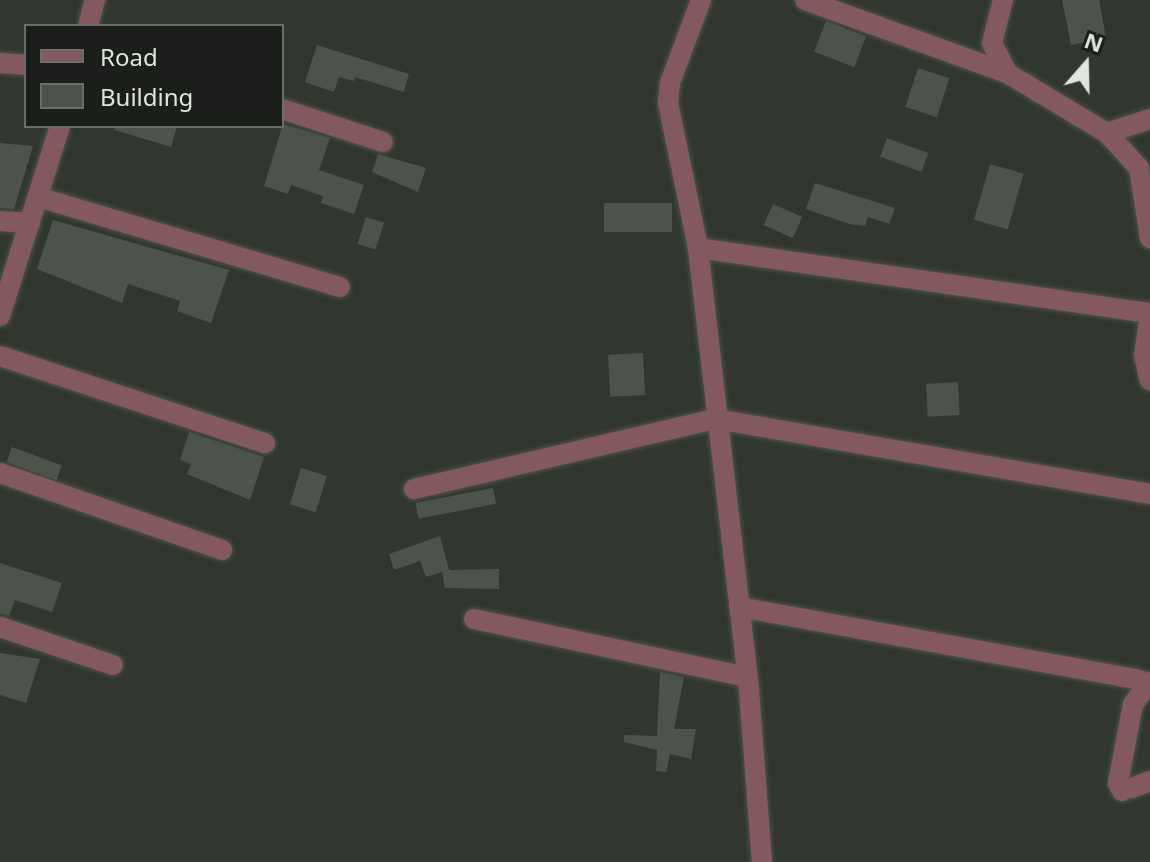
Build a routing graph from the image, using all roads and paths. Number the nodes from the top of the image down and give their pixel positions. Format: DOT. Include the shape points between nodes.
graph roads {
  1 [pos="95,0"];
  2 [pos="701,0"];
  3 [pos="805,0"];
  4 [pos="1003,0"];
  5 [pos="89,24"];
  6 [pos="0,63"];
  7 [pos="24,65"];
  8 [pos="1007,73"];
  9 [pos="284,110"];
  10 [pos="1150,119"];
  11 [pos="59,128"];
  12 [pos="1107,133"];
  13 [pos="383,142"];
  14 [pos="38,197"];
  15 [pos="0,221"];
  16 [pos="30,223"];
  17 [pos="1150,238"];
  18 [pos="698,248"];
  19 [pos="340,287"];
  20 [pos="1150,314"];
  21 [pos="0,316"];
  22 [pos="0,356"];
  23 [pos="1150,380"];
  24 [pos="716,419"];
  25 [pos="265,443"];
  26 [pos="0,473"];
  27 [pos="414,489"];
  28 [pos="1150,494"];
  29 [pos="222,550"];
  30 [pos="739,607"];
  31 [pos="474,619"];
  32 [pos="0,627"];
  33 [pos="113,665"];
  34 [pos="747,677"];
  35 [pos="1144,681"];
  36 [pos="1135,787"];
  37 [pos="762,862"];
  1 -- 5 [label="street"];
  2 -- 18 [label="street" via="670,83 668,103"];
  3 -- 8 [label="street"];
  4 -- 8 [label="street" via="992,43"];
  6 -- 7 [label="street"];
  8 -- 12 [label="street"];
  9 -- 13 [label="street"];
  10 -- 12 [label="street"];
  11 -- 14 [label="street"];
  12 -- 17 [label="street" via="1139,168"];
  14 -- 16 [label="street"];
  14 -- 19 [label="street"];
  15 -- 16 [label="street"];
  16 -- 21 [label="street"];
  18 -- 20 [label="street"];
  18 -- 24 [label="street"];
  20 -- 23 [label="street" via="1144,355"];
  22 -- 25 [label="street"];
  24 -- 27 [label="street"];
  24 -- 28 [label="street"];
  24 -- 30 [label="street"];
  26 -- 29 [label="street"];
  30 -- 34 [label="street"];
  30 -- 35 [label="street"];
  31 -- 34 [label="street"];
  32 -- 33 [label="street"];
  34 -- 37 [label="street"];
  35 -- 36 [label="street" via="1133,704 1118,783"];
}
